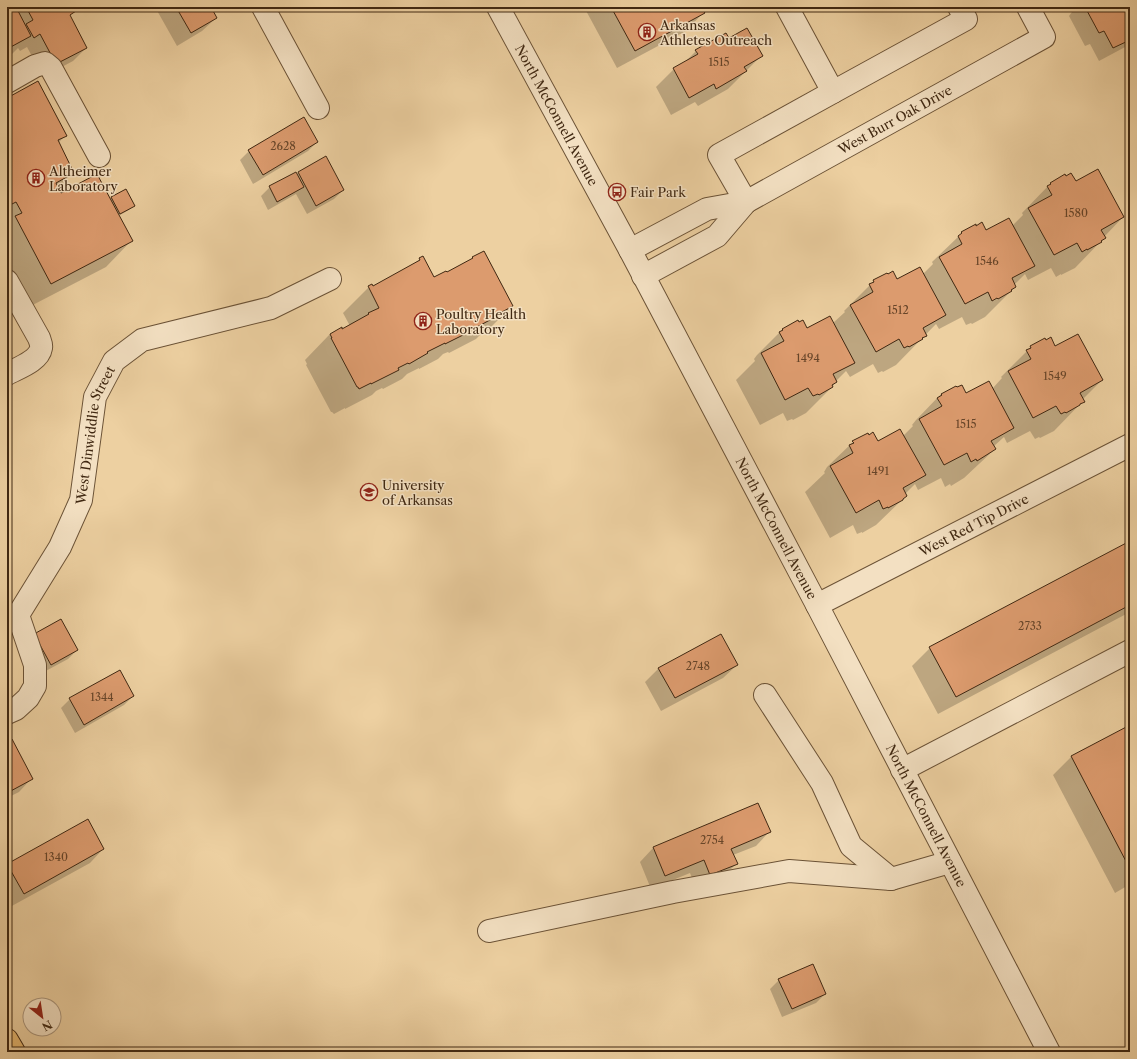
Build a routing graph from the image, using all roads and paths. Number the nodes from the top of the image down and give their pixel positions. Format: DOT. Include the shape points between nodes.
graph roads {
  1 [pos="262,7"];
  2 [pos="498,7"];
  3 [pos="787,7"];
  4 [pos="960,7"];
  5 [pos="1028,7"];
  6 [pos="7,82"];
  7 [pos="833,92"];
  8 [pos="318,108"];
  9 [pos="99,156"];
  10 [pos="746,202"];
  11 [pos="630,250"];
  12 [pos="644,276"];
  13 [pos="330,279"];
  14 [pos="7,282"];
  15 [pos="7,374"];
  16 [pos="1130,445"];
  17 [pos="817,605"];
  18 [pos="13,608"];
  19 [pos="1130,651"];
  20 [pos="765,695"];
  21 [pos="7,714"];
  22 [pos="902,770"];
  23 [pos="950,862"];
  24 [pos="891,879"];
  25 [pos="489,931"];
  26 [pos="7,1040"];
  27 [pos="14,1052"];
  28 [pos="1049,1052"];
  1 -- 8 [label="street"];
  2 -- 11 [label="street, North McConnell Avenue"];
  3 -- 7 [label="street"];
  4 -- 7 [label="street" via="966,19"];
  5 -- 10 [label="street, West Burr Oak Drive" via="1044,37"];
  6 -- 9 [label="street" via="45,63 51,68"];
  7 -- 10 [label="street" via="719,155"];
  10 -- 11 [label="street, West Burr Oak Drive" via="707,209"];
  10 -- 12 [label="street, West Burr Oak Drive" via="717,236"];
  11 -- 12 [label="street, North McConnell Avenue"];
  12 -- 17 [label="street, North McConnell Avenue"];
  13 -- 18 [label="street, West Dinwiddlie Street" via="271,308 142,340 114,361 96,397 81,500 60,547"];
  14 -- 15 [label="street" via="40,338 42,346 38,355 27,364"];
  16 -- 17 [label="street, West Red Tip Drive"];
  17 -- 22 [label="street, North McConnell Avenue"];
  18 -- 21 [label="street, West Dinwiddlie Street" via="35,665 35,686 28,698"];
  19 -- 22 [label="street"];
  20 -- 24 [label="street" via="822,783 851,846"];
  22 -- 23 [label="street, North McConnell Avenue"];
  23 -- 24 [label="street"];
  23 -- 28 [label="street, North McConnell Avenue"];
  24 -- 25 [label="street" via="789,871 673,892"];
  26 -- 27 [label="main road"];
}
